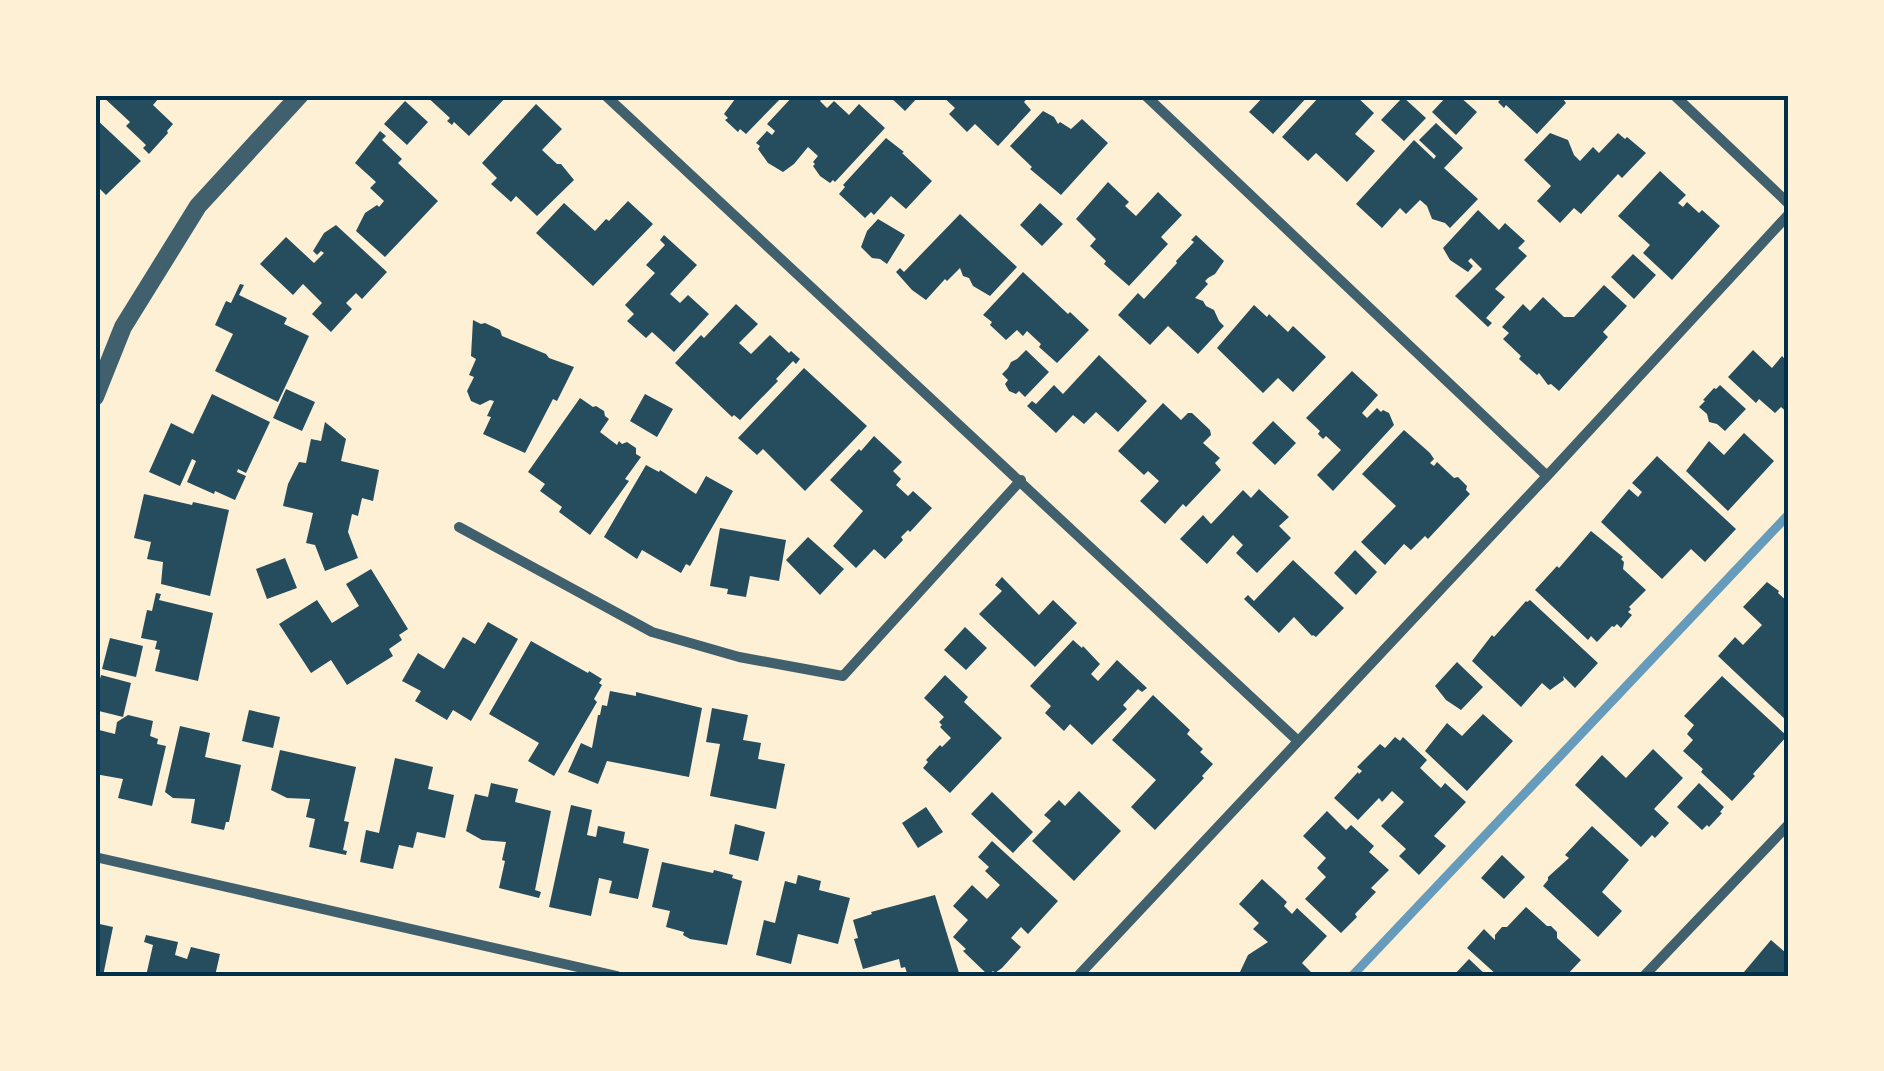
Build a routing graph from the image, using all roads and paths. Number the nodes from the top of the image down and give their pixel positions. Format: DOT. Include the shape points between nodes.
graph roads {
  1 [pos="300,95"];
  2 [pos="606,95"];
  3 [pos="1145,95"];
  4 [pos="1674,95"];
  5 [pos="1789,204"];
  6 [pos="1789,214"];
  7 [pos="95,396"];
  8 [pos="1547,476"];
  9 [pos="1021,480"];
  10 [pos="459,527"];
  11 [pos="1298,740"];
  12 [pos="1789,824"];
  13 [pos="95,857"];
  14 [pos="617,976"];
  15 [pos="1078,976"];
  16 [pos="1644,976"];
  1 -- 7 [label="street" via="198,206 122,327"];
  2 -- 9 [label="street"];
  3 -- 8 [label="street"];
  4 -- 5 [label="street"];
  6 -- 8 [label="street"];
  8 -- 11 [label="street"];
  9 -- 10 [label="street" via="843,676 738,657 652,632"];
  9 -- 11 [label="street"];
  11 -- 15 [label="street"];
  12 -- 16 [label="street"];
  13 -- 14 [label="street"];
}
